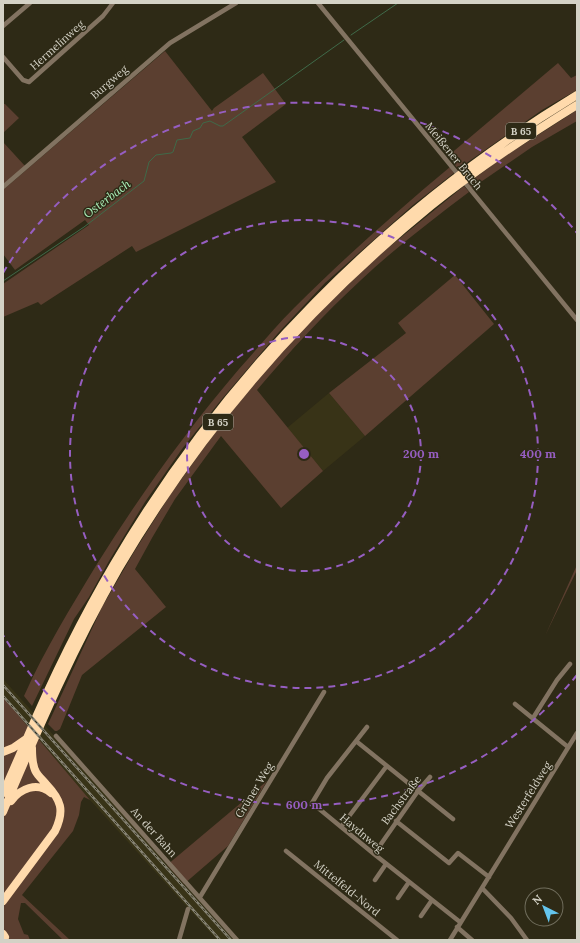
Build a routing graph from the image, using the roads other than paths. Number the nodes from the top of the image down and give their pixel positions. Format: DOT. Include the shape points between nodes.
graph roads {
  1 [pos="30,3"];
  2 [pos="113,3"];
  3 [pos="236,3"];
  4 [pos="318,3"];
  5 [pos="227,5"];
  6 [pos="3,26"];
  7 [pos="3,57"];
  8 [pos="577,95"];
  9 [pos="577,105"];
  10 [pos="468,173"];
  11 [pos="3,187"];
  12 [pos="577,320"];
  13 [pos="570,664"];
  14 [pos="324,692"];
  15 [pos="515,704"];
  16 [pos="533,718"];
  17 [pos="367,727"];
  18 [pos="577,733"];
  19 [pos="56,736"];
  20 [pos="356,741"];
  21 [pos="30,742"];
  22 [pos="568,747"];
  23 [pos="3,752"];
  24 [pos="386,767"];
  25 [pos="430,777"];
  26 [pos="418,791"];
  27 [pos="3,793"];
  28 [pos="3,813"];
  29 [pos="453,819"];
  30 [pos="396,822"];
  31 [pos="341,827"];
  32 [pos="286,851"];
  33 [pos="374,854"];
  34 [pos="386,864"];
  35 [pos="489,876"];
  36 [pos="374,880"];
  37 [pos="409,882"];
  38 [pos="482,888"];
  39 [pos="3,895"];
  40 [pos="200,897"];
  41 [pos="398,898"];
  42 [pos="432,900"];
  43 [pos="3,901"];
  44 [pos="188,909"];
  45 [pos="421,916"];
  46 [pos="460,922"];
  47 [pos="457,927"];
  48 [pos="179,940"];
  49 [pos="237,940"];
  50 [pos="397,940"];
  51 [pos="450,940"];
  52 [pos="472,940"];
  53 [pos="527,940"];
  1 -- 6 [label="street"];
  2 -- 7 [label="street, Hermelinweg" via="103,16 29,82 23,80"];
  3 -- 5 [label="street, Burgweg"];
  4 -- 12 [label="street, Meißener Bruch"];
  5 -- 11 [label="street, Burgweg" via="170,43"];
  8 -- 10 [label="highway, B 65" via="498,147"];
  9 -- 10 [label="highway, B 65"];
  10 -- 21 [label="highway, B 65" via="375,245 312,305 258,363 210,422 162,488 81,622"];
  13 -- 16 [label="street"];
  14 -- 40 [label="street, Grüner Weg"];
  15 -- 16 [label="street"];
  16 -- 22 [label="street"];
  17 -- 20 [label="street, Haydnweg"];
  18 -- 22 [label="street, Westerfeldweg"];
  19 -- 40 [label="street, An der Bahn"];
  20 -- 24 [label="street"];
  20 -- 31 [label="street, Haydnweg" via="327,778 312,803"];
  21 -- 23 [label="highway"];
  21 -- 27 [label="highway, B 65"];
  21 -- 28 [label="highway, B 65"];
  21 -- 43 [label="highway" via="36,772 60,803 60,821"];
  22 -- 35 [label="street, Westerfeldweg"];
  24 -- 26 [label="street"];
  24 -- 31 [label="street"];
  25 -- 26 [label="street, Bachstraße"];
  26 -- 29 [label="street"];
  26 -- 30 [label="street, Bachstraße"];
  28 -- 39 [label="highway" via="17,794 28,788 49,791 59,813 52,830"];
  30 -- 33 [label="street, Bachstraße"];
  30 -- 35 [label="street" via="450,863 458,853"];
  31 -- 33 [label="street, Haydnweg"];
  32 -- 50 [label="street, Mittelfeld-Nord"];
  33 -- 34 [label="street, Haydnweg"];
  34 -- 36 [label="street, Haydnweg"];
  34 -- 37 [label="street, Haydnweg"];
  35 -- 38 [label="street, Westerfeldweg"];
  37 -- 41 [label="street"];
  37 -- 42 [label="street, Haydnweg"];
  38 -- 46 [label="street, Westerfeldweg"];
  38 -- 53 [label="street" via="511,918"];
  40 -- 49 [label="street, An der Bahn"];
  42 -- 45 [label="street"];
  42 -- 46 [label="street, Haydnweg"];
  44 -- 48 [label="street"];
  46 -- 47 [label="street, Westerfeldweg"];
  47 -- 51 [label="street, Westerfeldweg"];
  47 -- 52 [label="street"];
}
